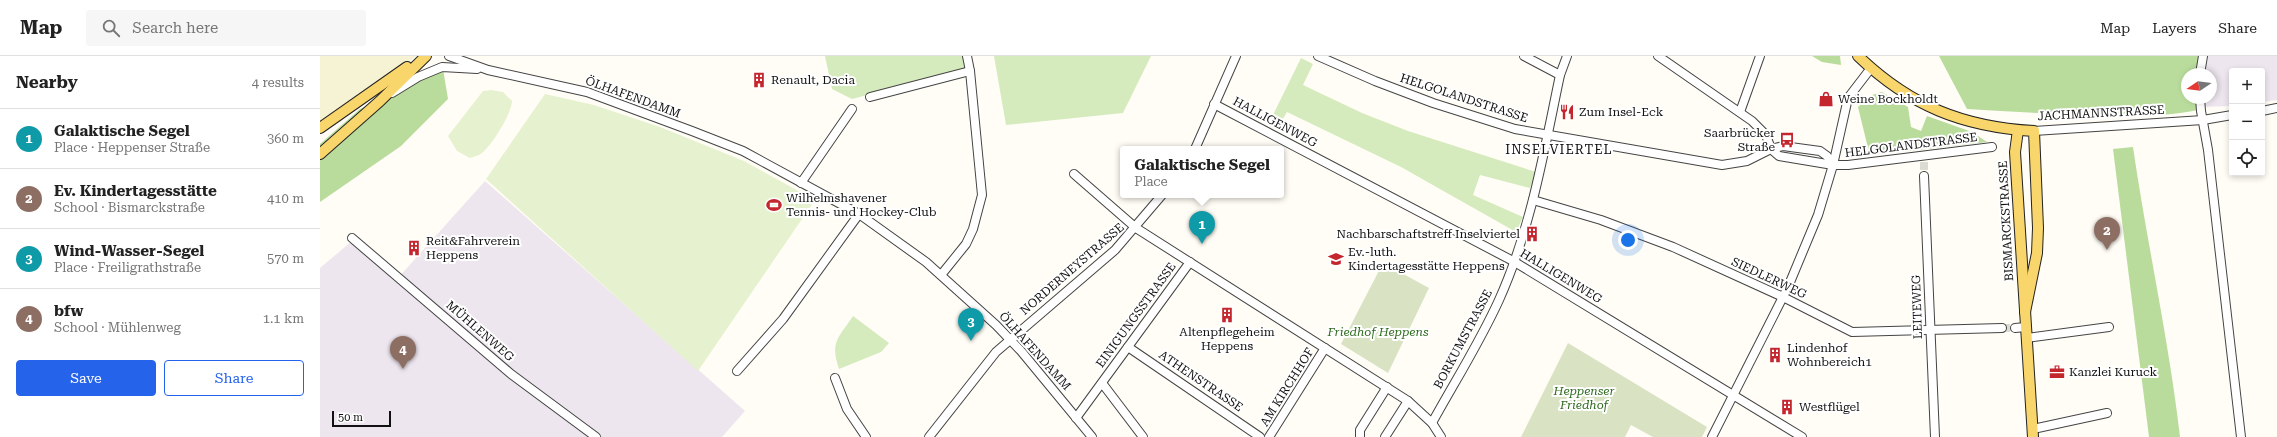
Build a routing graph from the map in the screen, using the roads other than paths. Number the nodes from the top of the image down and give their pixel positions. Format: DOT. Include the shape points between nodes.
graph roads {
  1 [pos="425,56"];
  2 [pos="449,56"];
  3 [pos="967,56"];
  4 [pos="1236,56"];
  5 [pos="1318,56"];
  6 [pos="1524,56"];
  7 [pos="1567,56"];
  8 [pos="1658,56"];
  9 [pos="1760,56"];
  10 [pos="1858,56"];
  11 [pos="2204,56"];
  12 [pos="1871,68"];
  13 [pos="2201,68"];
  14 [pos="488,70"];
  15 [pos="970,71"];
  16 [pos="1560,75"];
  17 [pos="870,97"];
  18 [pos="380,101"];
  19 [pos="1214,104"];
  20 [pos="2201,104"];
  21 [pos="2277,108"];
  22 [pos="852,109"];
  23 [pos="2265,110"];
  24 [pos="1740,112"];
  25 [pos="2229,116"];
  26 [pos="2204,120"];
  27 [pos="320,128"];
  28 [pos="1999,128"];
  29 [pos="2018,130"];
  30 [pos="2034,131"];
  31 [pos="1547,135"];
  32 [pos="2015,145"];
  33 [pos="1196,146"];
  34 [pos="1992,147"];
  35 [pos="1771,149"];
  36 [pos="320,154"];
  37 [pos="1833,165"];
  38 [pos="1074,174"];
  39 [pos="1924,176"];
  40 [pos="801,183"];
  41 [pos="1160,198"];
  42 [pos="1533,200"];
  43 [pos="858,214"];
  44 [pos="1136,228"];
  45 [pos="352,238"];
  46 [pos="1513,261"];
  47 [pos="1190,262"];
  48 [pos="941,275"];
  49 [pos="1783,297"];
  50 [pos="2025,312"];
  51 [pos="2002,328"];
  52 [pos="2015,328"];
  53 [pos="2109,328"];
  54 [pos="1930,330"];
  55 [pos="2026,333"];
  56 [pos="1009,339"];
  57 [pos="1128,347"];
  58 [pos="1325,348"];
  59 [pos="737,371"];
  60 [pos="835,378"];
  61 [pos="1102,383"];
  62 [pos="1387,387"];
  63 [pos="1735,395"];
  64 [pos="1408,401"];
  65 [pos="2107,413"];
  66 [pos="1076,418"];
  67 [pos="1432,423"];
  68 [pos="2033,433"];
  69 [pos="596,437"];
  70 [pos="866,437"];
  71 [pos="929,437"];
  72 [pos="1092,437"];
  73 [pos="1143,437"];
  74 [pos="1260,437"];
  75 [pos="1269,437"];
  76 [pos="1360,437"];
  77 [pos="1385,437"];
  78 [pos="1441,437"];
  79 [pos="1712,437"];
  80 [pos="1802,437"];
  81 [pos="1934,437"];
  82 [pos="2242,437"];
  1 -- 18 [label="main road"];
  1 -- 27 [label="main road"];
  2 -- 14 [label="street, ÖLHAFENDAMM"];
  3 -- 15 [label="street"];
  4 -- 19 [label="street"];
  5 -- 31 [label="street, HELGOLANDSTRASSE" via="1433,103 1515,129"];
  6 -- 16 [label="street"];
  7 -- 16 [label="street, BORKUMSTRASSE"];
  8 -- 24 [label="street"];
  9 -- 24 [label="street"];
  10 -- 12 [label="main road, JACHMANNSTRASSE"];
  11 -- 13 [label="street"];
  12 -- 28 [label="main road, JACHMANNSTRASSE" via="1934,110 1964,121"];
  12 -- 37 [label="street" via="1848,98"];
  14 -- 18 [label="street" via="442,67 418,77"];
  14 -- 40 [label="street, ÖLHAFENDAMM" via="587,92 743,151"];
  15 -- 17 [label="street"];
  15 -- 48 [label="street" via="982,194 973,229 966,244"];
  16 -- 31 [label="street, BORKUMSTRASSE"];
  18 -- 36 [label="main road"];
  19 -- 33 [label="street"];
  19 -- 46 [label="street, HALLIGENWEG"];
  20 -- 26 [label="street"];
  21 -- 23 [label="street"];
  22 -- 40 [label="street"];
  24 -- 35 [label="street" via="1766,135"];
  25 -- 26 [label="street, JACHMANNSTRASSE"];
  26 -- 30 [label="street, JACHMANNSTRASSE"];
  26 -- 82 [label="street"];
  28 -- 29 [label="main road, JACHMANNSTRASSE"];
  28 -- 32 [label="main road" via="2010,135"];
  29 -- 30 [label="main road, JACHMANNSTRASSE"];
  29 -- 32 [label="main road, BISMARCKSTRASSE"];
  30 -- 50 [label="main road, BISMARCKSTRASSE" via="2037,253"];
  31 -- 35 [label="street, HELGOLANDSTRASSE" via="1722,166 1747,161"];
  31 -- 42 [label="street, BORKUMSTRASSE"];
  32 -- 50 [label="main road, BISMARCKSTRASSE"];
  34 -- 37 [label="street, HELGOLANDSTRASSE" via="1924,159"];
  35 -- 37 [label="street, HELGOLANDSTRASSE" via="1783,146 1820,152 1827,156"];
  37 -- 49 [label="street" via="1818,215"];
  38 -- 44 [label="street"];
  39 -- 54 [label="street, LEITEWEG"];
  40 -- 43 [label="street, ÖLHAFENDAMM"];
  41 -- 44 [label="street, NORDERNEYSTRASSE"];
  42 -- 46 [label="street, BORKUMSTRASSE"];
  42 -- 49 [label="street, SIEDLERWEG" via="1595,218 1673,247"];
  43 -- 48 [label="street, ÖLHAFENDAMM" via="901,243"];
  43 -- 59 [label="street" via="783,319"];
  44 -- 47 [label="street"];
  44 -- 56 [label="street, NORDERNEYSTRASSE" via="1090,272"];
  45 -- 69 [label="street, MÜHLENWEG" via="511,374"];
  46 -- 63 [label="street, HALLIGENWEG"];
  46 -- 67 [label="street, BORKUMSTRASSE" via="1498,300"];
  47 -- 57 [label="street, EINIGUNGSSTRASSE"];
  47 -- 58 [label="street"];
  48 -- 56 [label="street, ÖLHAFENDAMM"];
  49 -- 54 [label="street, SIEDLERWEG" via="1852,332"];
  49 -- 63 [label="street"];
  50 -- 55 [label="main road, BISMARCKSTRASSE"];
  51 -- 54 [label="street, SIEDLERWEG"];
  52 -- 55 [label="street"];
  53 -- 55 [label="street"];
  54 -- 81 [label="street, LEITEWEG"];
  55 -- 68 [label="main road, BISMARCKSTRASSE"];
  56 -- 66 [label="street, ÖLHAFENDAMM"];
  56 -- 71 [label="street, NORDERNEYSTRASSE"];
  57 -- 61 [label="street, EINIGUNGSSTRASSE"];
  57 -- 74 [label="street, ATHENSTRASSE"];
  58 -- 62 [label="street"];
  58 -- 75 [label="street, AM KIRCHHOF"];
  60 -- 70 [label="street" via="847,410"];
  61 -- 66 [label="street, EINIGUNGSSTRASSE"];
  61 -- 73 [label="street, EINIGUNGSSTRASSE"];
  62 -- 64 [label="street"];
  62 -- 76 [label="street" via="1360,430"];
  63 -- 79 [label="street"];
  63 -- 80 [label="street, HALLIGENWEG"];
  64 -- 67 [label="street"];
  64 -- 77 [label="street"];
  65 -- 68 [label="street"];
  66 -- 72 [label="street, ÖLHAFENDAMM"];
  67 -- 78 [label="street"];
}
